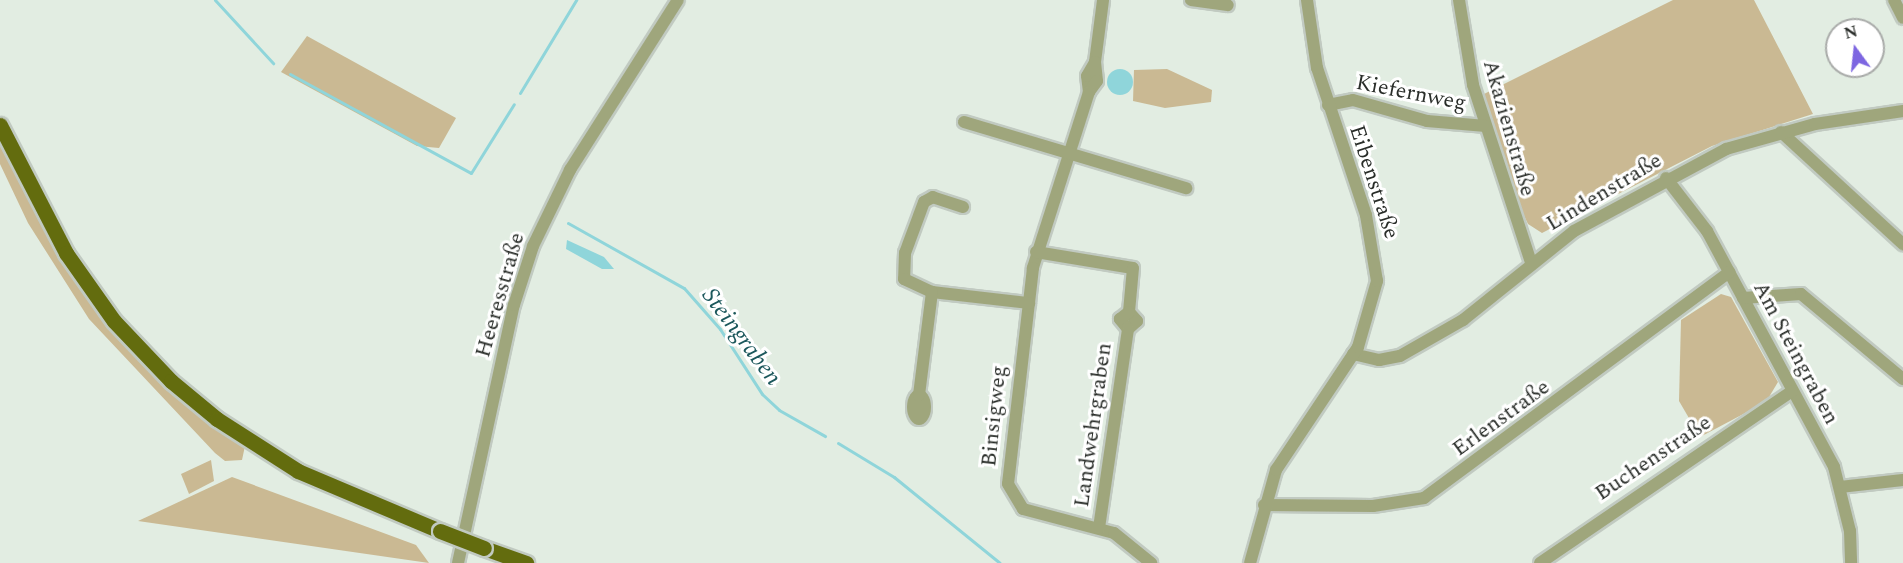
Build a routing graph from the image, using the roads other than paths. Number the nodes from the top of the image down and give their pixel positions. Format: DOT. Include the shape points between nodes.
graph roads {
  1 [pos="678,0"];
  2 [pos="1103,0"];
  3 [pos="1191,0"];
  4 [pos="1307,0"];
  5 [pos="1459,0"];
  6 [pos="1894,0"];
  7 [pos="1228,5"];
  8 [pos="1903,18"];
  9 [pos="1328,105"];
  10 [pos="1903,111"];
  11 [pos="964,122"];
  12 [pos="0,125"];
  13 [pos="1486,126"];
  14 [pos="1781,132"];
  15 [pos="1070,154"];
  16 [pos="1666,178"];
  17 [pos="1186,188"];
  18 [pos="963,207"];
  19 [pos="1903,244"];
  20 [pos="1036,252"];
  21 [pos="1532,265"];
  22 [pos="1729,272"];
  23 [pos="932,292"];
  24 [pos="1743,298"];
  25 [pos="1029,303"];
  26 [pos="1353,354"];
  27 [pos="1903,379"];
  28 [pos="1792,391"];
  29 [pos="919,395"];
  30 [pos="1903,480"];
  31 [pos="1840,487"];
  32 [pos="1264,505"];
  33 [pos="1100,528"];
  34 [pos="459,563"];
  35 [pos="526,563"];
  36 [pos="1151,563"];
  37 [pos="1250,563"];
  38 [pos="1540,563"];
  39 [pos="1851,563"];
  1 -- 34 [label="street, Heeresstraße" via="570,170 533,246 514,305"];
  2 -- 15 [label="street, Binsigweg" via="1095,62 1097,81 1089,92"];
  3 -- 7 [label="street"];
  4 -- 9 [label="street, Eibenstraße"];
  5 -- 13 [label="street, Akazienstraße" via="1465,53"];
  6 -- 8 [label="street"];
  9 -- 13 [label="street, Kiefernweg" via="1353,100 1427,121"];
  9 -- 26 [label="street, Eibenstraße" via="1376,261 1375,303"];
  10 -- 14 [label="street, Lindenstraße"];
  11 -- 15 [label="street"];
  12 -- 35 [label="main road, bridge" via="66,253 114,321 171,381 217,419 298,471"];
  13 -- 21 [label="street, Akazienstraße"];
  14 -- 16 [label="street, Lindenstraße" via="1726,149"];
  14 -- 19 [label="street"];
  15 -- 17 [label="street"];
  15 -- 20 [label="street, Binsigweg"];
  16 -- 21 [label="street, Lindenstraße" via="1574,231"];
  16 -- 22 [label="street, Am Steingraben" via="1707,231"];
  18 -- 23 [label="street" via="927,198 913,229 902,275 907,284"];
  20 -- 25 [label="street, Binsigweg"];
  20 -- 33 [label="street, Landwehrgraben" via="1133,268 1129,312 1120,319 1128,329"];
  21 -- 26 [label="street, Lindenstraße" via="1463,320 1400,356 1379,360"];
  22 -- 24 [label="street, Am Steingraben"];
  22 -- 32 [label="street, Erlenstraße" via="1424,498 1373,506"];
  23 -- 25 [label="street"];
  23 -- 29 [label="street"];
  24 -- 27 [label="street" via="1801,294"];
  24 -- 28 [label="street, Am Steingraben"];
  25 -- 33 [label="street, Binsigweg" via="1010,492 1032,514"];
  26 -- 32 [label="street, Eibenstraße" via="1291,440"];
  28 -- 31 [label="street, Am Steingraben"];
  28 -- 38 [label="street, Buchenstraße"];
  30 -- 31 [label="street"];
  31 -- 39 [label="street, Am Steingraben"];
  32 -- 37 [label="street, Eibenstraße"];
  33 -- 36 [label="street, Binsigweg" via="1121,537"];
}
